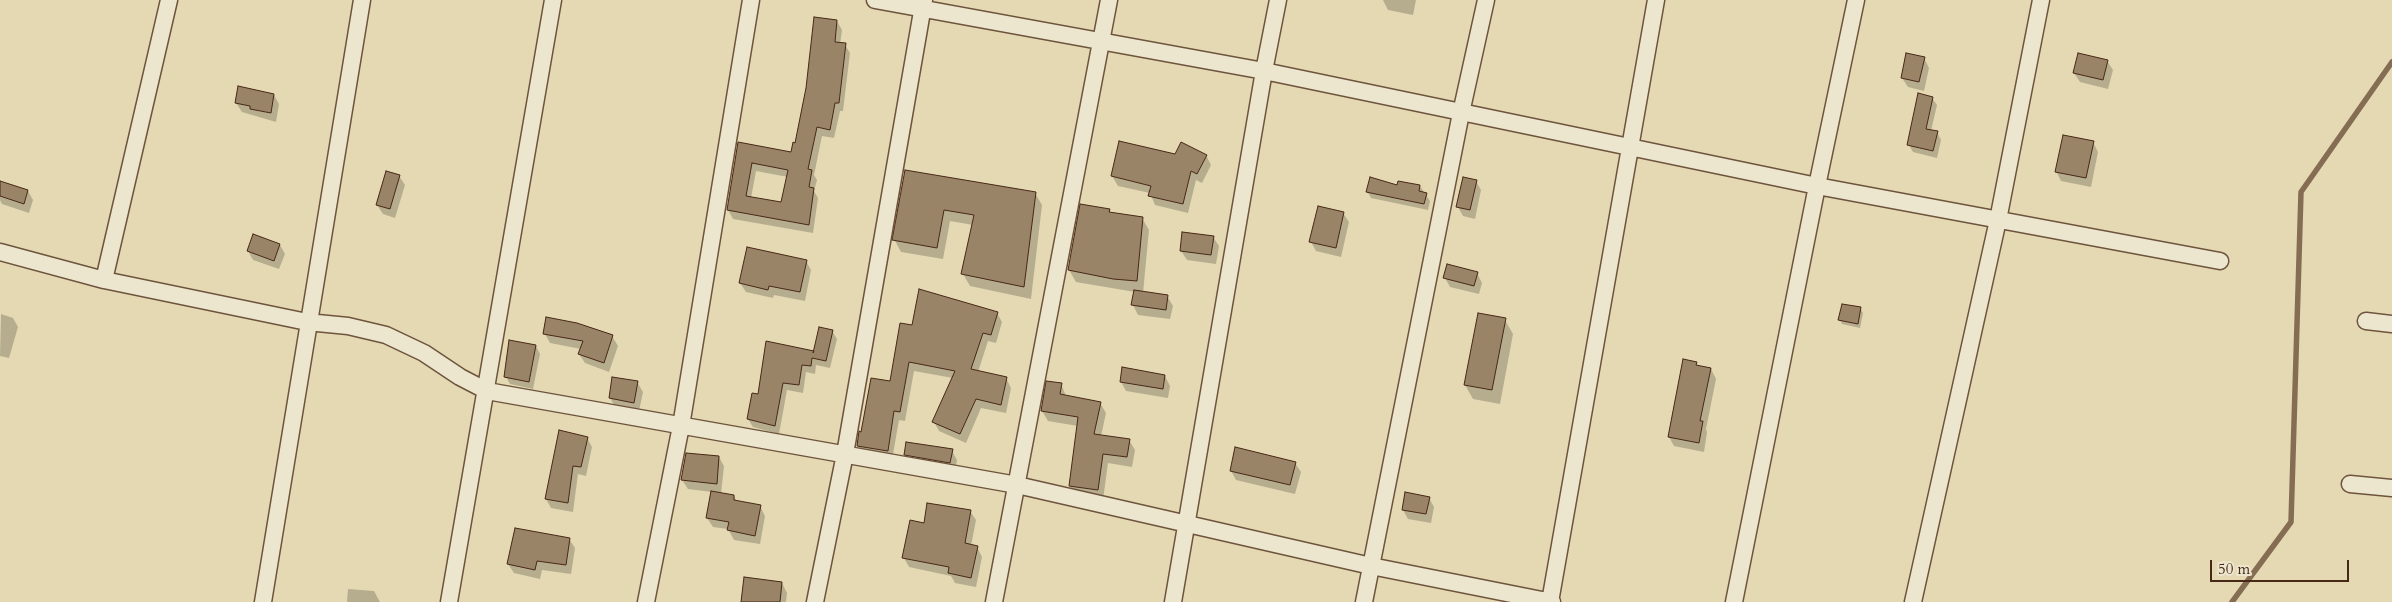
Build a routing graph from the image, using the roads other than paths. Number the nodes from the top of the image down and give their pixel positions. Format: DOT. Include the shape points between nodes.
graph roads {
  1 [pos="170,0"];
  2 [pos="362,0"];
  3 [pos="553,0"];
  4 [pos="751,0"];
  5 [pos="875,0"];
  6 [pos="1109,0"];
  7 [pos="1278,0"];
  8 [pos="1486,0"];
  9 [pos="1656,0"];
  10 [pos="1856,0"];
  11 [pos="2041,0"];
  12 [pos="923,4"];
  13 [pos="1102,41"];
  14 [pos="1264,71"];
  15 [pos="1462,113"];
  16 [pos="1629,146"];
  17 [pos="1816,186"];
  18 [pos="1998,220"];
  19 [pos="0,252"];
  20 [pos="2220,261"];
  21 [pos="104,280"];
  22 [pos="2366,321"];
  23 [pos="307,322"];
  24 [pos="2392,324"];
  25 [pos="487,391"];
  26 [pos="681,426"];
  27 [pos="845,454"];
  28 [pos="2350,484"];
  29 [pos="1017,485"];
  30 [pos="2392,488"];
  31 [pos="1188,525"];
  32 [pos="1371,566"];
  33 [pos="263,602"];
  34 [pos="449,602"];
  35 [pos="646,602"];
  36 [pos="815,602"];
  37 [pos="994,602"];
  38 [pos="1174,602"];
  39 [pos="1364,602"];
  40 [pos="1551,602"];
  41 [pos="1734,602"];
  42 [pos="1913,602"];
  1 -- 21 [label="street"];
  2 -- 23 [label="street"];
  3 -- 25 [label="street"];
  4 -- 26 [label="street"];
  5 -- 12 [label="street"];
  6 -- 13 [label="street"];
  7 -- 14 [label="street"];
  8 -- 15 [label="street"];
  9 -- 16 [label="street"];
  10 -- 17 [label="street"];
  11 -- 18 [label="street"];
  12 -- 13 [label="street"];
  12 -- 27 [label="street"];
  13 -- 14 [label="street"];
  13 -- 29 [label="street"];
  14 -- 15 [label="street"];
  14 -- 31 [label="street"];
  15 -- 16 [label="street"];
  15 -- 32 [label="street"];
  16 -- 17 [label="street"];
  16 -- 40 [label="street"];
  17 -- 18 [label="street"];
  17 -- 41 [label="street"];
  18 -- 20 [label="street"];
  18 -- 42 [label="street"];
  19 -- 21 [label="street"];
  21 -- 23 [label="street"];
  22 -- 24 [label="street"];
  23 -- 25 [label="street" via="348,326 386,335 424,353"];
  23 -- 33 [label="street"];
  25 -- 26 [label="street"];
  25 -- 34 [label="street"];
  26 -- 27 [label="street"];
  26 -- 35 [label="street"];
  27 -- 29 [label="street"];
  27 -- 36 [label="street"];
  28 -- 30 [label="street"];
  29 -- 31 [label="street"];
  29 -- 37 [label="street"];
  31 -- 32 [label="street"];
  31 -- 38 [label="street"];
  32 -- 39 [label="street"];
  32 -- 40 [label="street"];
}
